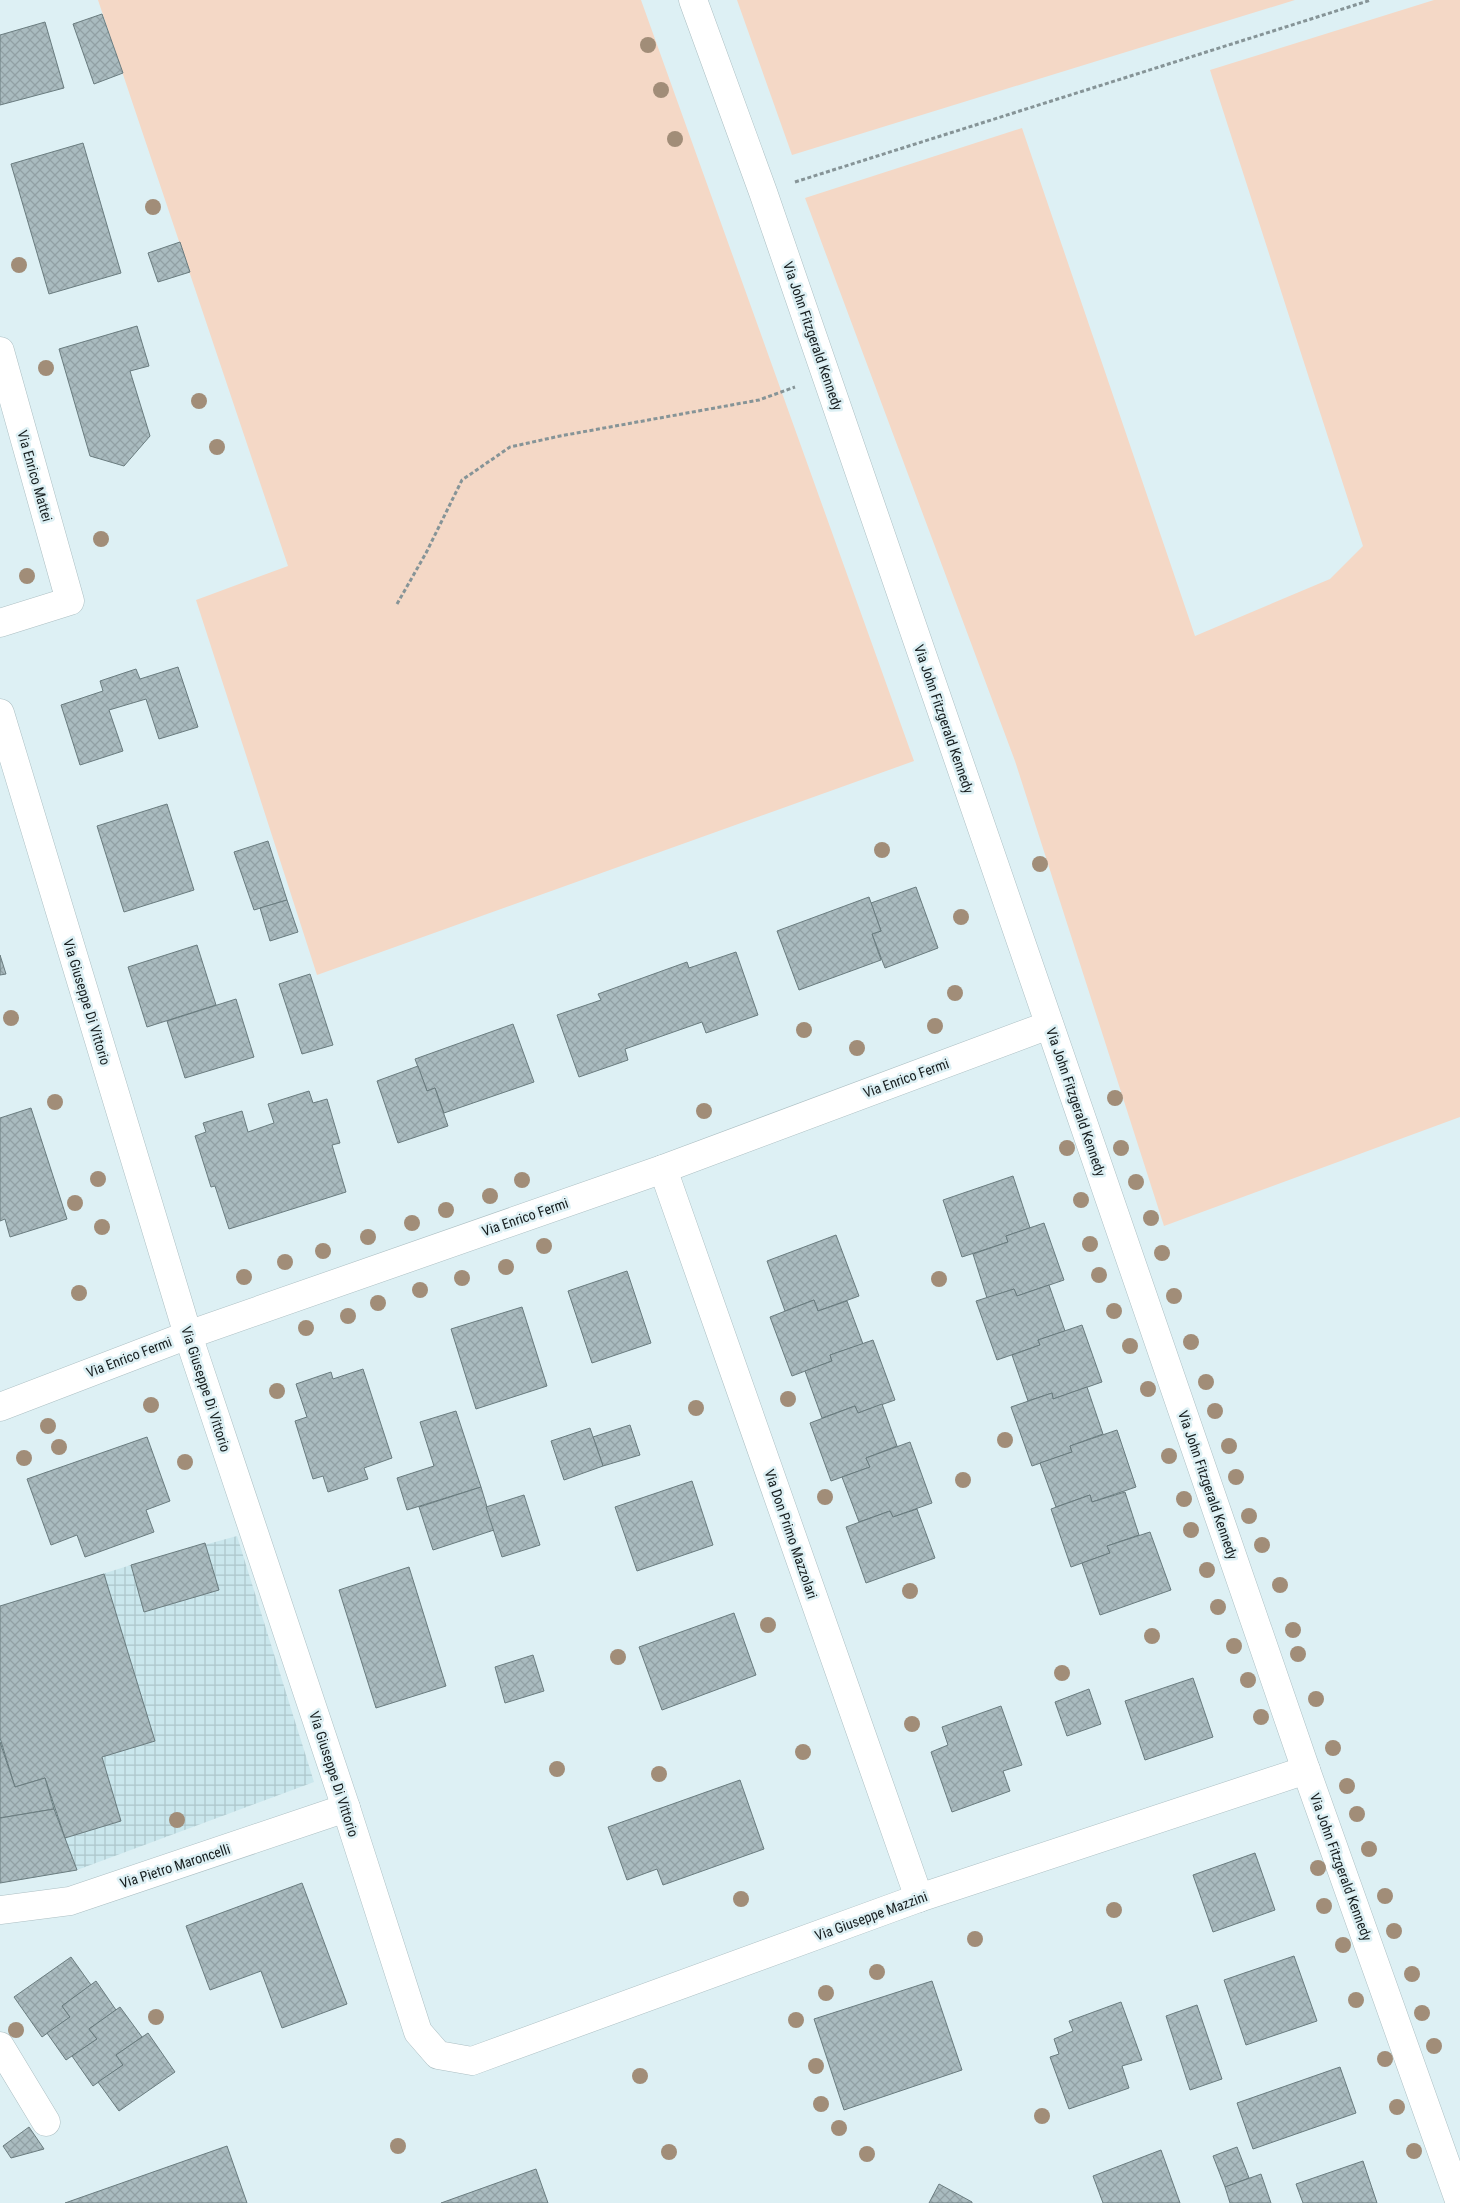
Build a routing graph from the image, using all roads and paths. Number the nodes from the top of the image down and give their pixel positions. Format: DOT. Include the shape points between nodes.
graph roads {
  1 [pos="693,0"];
  2 [pos="1371,0"];
  3 [pos="763,192"];
  4 [pos="0,351"];
  5 [pos="827,377"];
  6 [pos="397,604"];
  7 [pos="0,623"];
  8 [pos="0,713"];
  9 [pos="1049,1025"];
  10 [pos="662,1169"];
  11 [pos="188,1335"];
  12 [pos="0,1407"];
  13 [pos="1306,1770"];
  14 [pos="346,1808"];
  15 [pos="919,1898"];
  16 [pos="0,1910"];
  17 [pos="0,2046"];
  18 [pos="438,2055"];
  19 [pos="46,2122"];
  20 [pos="1460,2203"];
  1 -- 3 [label="street, Via John Fitzgerald Kennedy"];
  2 -- 3 [label="path"];
  3 -- 5 [label="street, Via John Fitzgerald Kennedy"];
  4 -- 7 [label="street, Via Enrico Mattei" via="70,601"];
  5 -- 6 [label="path" via="759,400 510,448 462,480"];
  5 -- 9 [label="street, Via John Fitzgerald Kennedy"];
  8 -- 11 [label="street, Via Giuseppe Di Vittorio"];
  9 -- 10 [label="street, Via Enrico Fermi"];
  9 -- 13 [label="street, Via John Fitzgerald Kennedy"];
  10 -- 11 [label="street, Via Enrico Fermi"];
  10 -- 15 [label="street, Via Don Primo Mazzolari"];
  11 -- 12 [label="street, Via Enrico Fermi"];
  11 -- 14 [label="street, Via Giuseppe Di Vittorio"];
  13 -- 15 [label="street, Via Giuseppe Mazzini"];
  13 -- 20 [label="street, Via John Fitzgerald Kennedy"];
  14 -- 16 [label="street, Via Pietro Maroncelli" via="70,1901"];
  14 -- 18 [label="street, Via Giuseppe Di Vittorio" via="418,2032"];
  15 -- 18 [label="street, Via Giuseppe Mazzini" via="472,2061"];
  17 -- 19 [label="street"];
}
